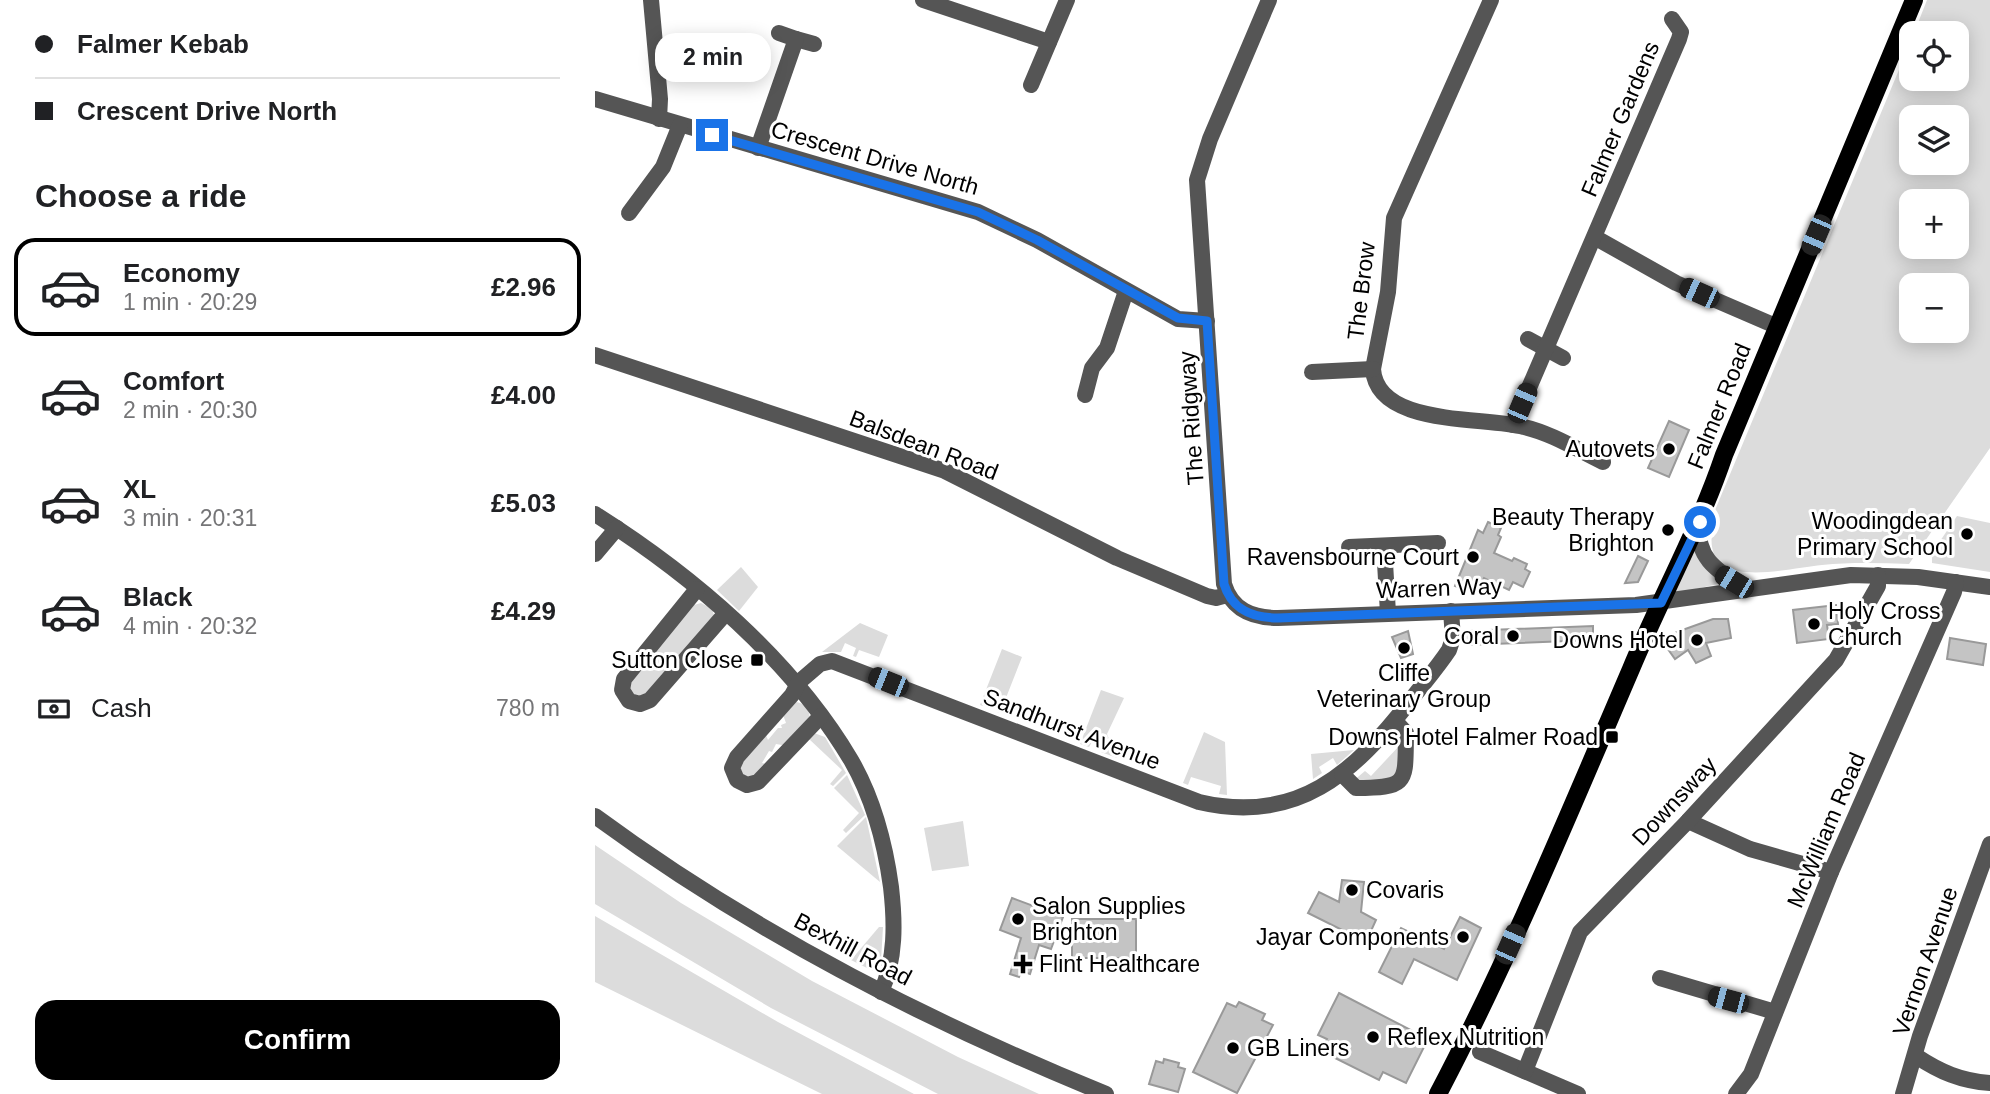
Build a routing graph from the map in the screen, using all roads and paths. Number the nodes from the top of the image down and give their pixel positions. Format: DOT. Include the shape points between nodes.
graph roads {
  1 [pos="650,0"];
  2 [pos="923,0"];
  3 [pos="1067,0"];
  4 [pos="1491,0"];
  5 [pos="1914,0"];
  6 [pos="1265,1"];
  7 [pos="1672,19"];
  8 [pos="779,33"];
  9 [pos="796,38"];
  10 [pos="1049,42"];
  11 [pos="814,44"];
  12 [pos="1031,85"];
  13 [pos="595,99"];
  14 [pos="659,118"];
  15 [pos="680,125"];
  16 [pos="758,148"];
  17 [pos="638,207"];
  18 [pos="1596,238"];
  19 [pos="1126,291"];
  20 [pos="1207,321"];
  21 [pos="1778,327"];
  22 [pos="1528,339"];
  23 [pos="1545,349"];
  24 [pos="595,355"];
  25 [pos="1563,358"];
  26 [pos="1373,369"];
  27 [pos="1312,372"];
  28 [pos="1091,387"];
  29 [pos="1513,425"];
  30 [pos="1603,462"];
  31 [pos="595,514"];
  32 [pos="1699,525"];
  33 [pos="617,528"];
  34 [pos="1438,542"];
  35 [pos="1384,546"];
  36 [pos="1349,547"];
  37 [pos="595,554"];
  38 [pos="1878,575"];
  39 [pos="1956,582"];
  40 [pos="1990,587"];
  41 [pos="697,589"];
  42 [pos="1745,589"];
  43 [pos="1227,595"];
  44 [pos="1661,603"];
  45 [pos="1451,611"];
  46 [pos="1388,612"];
  47 [pos="725,614"];
  48 [pos="796,686"];
  49 [pos="821,716"];
  50 [pos="1395,721"];
  51 [pos="1342,774"];
  52 [pos="595,816"];
  53 [pos="1688,821"];
  54 [pos="1990,844"];
  55 [pos="1831,872"];
  56 [pos="1660,978"];
  57 [pos="881,992"];
  58 [pos="1775,1012"];
  59 [pos="1480,1052"];
  60 [pos="1916,1056"];
  61 [pos="1524,1071"];
  62 [pos="1990,1083"];
  63 [pos="1106,1094"];
  64 [pos="1438,1094"];
  65 [pos="1579,1094"];
  66 [pos="1737,1094"];
  67 [pos="1903,1094"];
  1 -- 14 [label="street"];
  2 -- 10 [label="street"];
  3 -- 10 [label="street"];
  4 -- 26 [label="street, The Brow" via="1394,218 1388,292"];
  5 -- 21 [label="main road, Falmer Road"];
  6 -- 20 [label="street, The Ridgway" via="1197,180"];
  7 -- 18 [label="street, Falmer Gardens" via="1681,36"];
  8 -- 9 [label="street"];
  9 -- 11 [label="street"];
  9 -- 16 [label="street"];
  10 -- 12 [label="street"];
  13 -- 14 [label="street, Crescent Drive North"];
  14 -- 15 [label="street, Crescent Drive North"];
  15 -- 16 [label="street, Crescent Drive North"];
  15 -- 17 [label="street" via="663,167"];
  16 -- 19 [label="street, Crescent Drive North" via="978,212"];
  18 -- 21 [label="street" via="1676,283"];
  18 -- 23 [label="street, Falmer Gardens"];
  19 -- 20 [label="street, Crescent Drive North" via="1178,318"];
  19 -- 28 [label="street" via="1107,348 1092,368"];
  20 -- 43 [label="street, The Ridgway"];
  21 -- 32 [label="main road, Falmer Road"];
  22 -- 23 [label="street"];
  23 -- 25 [label="street"];
  23 -- 29 [label="street, Falmer Gardens"];
  24 -- 43 [label="street, Balsdean Road" via="945,471 1150,573 1207,596"];
  26 -- 27 [label="street"];
  26 -- 29 [label="street, The Brow" via="1380,390 1398,405"];
  29 -- 30 [label="street, The Brow" via="1587,446"];
  31 -- 33 [label="street"];
  32 -- 42 [label="street" via="1699,542 1707,560"];
  32 -- 44 [label="main road, Falmer Road"];
  33 -- 37 [label="street"];
  33 -- 41 [label="street"];
  34 -- 35 [label="street"];
  35 -- 36 [label="street"];
  35 -- 46 [label="street"];
  38 -- 39 [label="street, Warren Way"];
  38 -- 42 [label="street, Warren Way"];
  38 -- 53 [label="street, Downsway" via="1878,586 1836,660"];
  39 -- 40 [label="street, Warren Way"];
  39 -- 55 [label="street, McWilliam Road"];
  41 -- 47 [label="street"];
  41 -- 47 [label="street" via="624,679 622,690 629,701 640,704 650,700"];
  42 -- 44 [label="street, Warren Way"];
  43 -- 46 [label="street, Warren Way" via="1244,612 1268,618"];
  44 -- 45 [label="street, Warren Way"];
  44 -- 64 [label="main road, Falmer Road" via="1488,993"];
  45 -- 46 [label="street, Warren Way"];
  45 -- 50 [label="street, Sandhurst Avenue" via="1449,650"];
  47 -- 48 [label="street"];
  48 -- 49 [label="street"];
  48 -- 49 [label="street, Sandhurst Avenue" via="735,758 732,768 737,780 748,785 759,782"];
  48 -- 51 [label="street, Sandhurst Avenue" via="820,664 836,662 1110,769 1220,806 1285,801"];
  49 -- 57 [label="street" via="852,762 882,839 893,918 890,967"];
  50 -- 51 [label="street, Sandhurst Avenue"];
  50 -- 51 [label="street" via="1406,733 1401,780 1392,786 1356,788"];
  52 -- 57 [label="street, Bexhill Road" via="710,894"];
  53 -- 55 [label="street" via="1750,849"];
  53 -- 61 [label="street, Downsway" via="1579,934"];
  54 -- 60 [label="street, Vernon Avenue"];
  55 -- 58 [label="street, McWilliam Road"];
  56 -- 58 [label="street"];
  57 -- 63 [label="street, Bexhill Road"];
  58 -- 66 [label="street, McWilliam Road" via="1751,1074"];
  59 -- 61 [label="street"];
  60 -- 62 [label="street" via="1961,1079"];
  60 -- 67 [label="street, Vernon Avenue"];
  61 -- 65 [label="street"];
}
